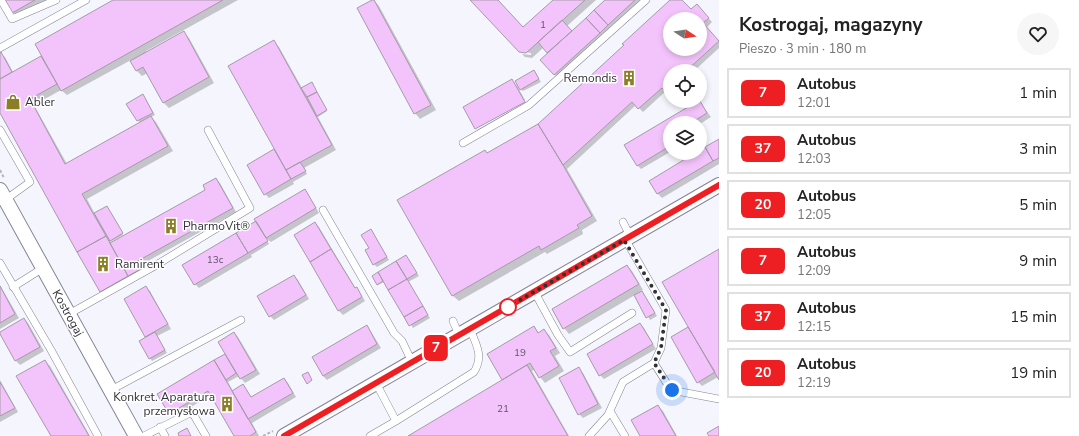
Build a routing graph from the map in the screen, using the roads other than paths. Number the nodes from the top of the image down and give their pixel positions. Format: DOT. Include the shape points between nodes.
graph roads {
  1 [pos="1,0"];
  2 [pos="56,0"];
  3 [pos="86,0"];
  4 [pos="646,0"];
  5 [pos="0,48"];
  6 [pos="0,130"];
  7 [pos="208,130"];
  8 [pos="463,143"];
  9 [pos="719,185"];
  10 [pos="3,195"];
  11 [pos="323,210"];
  12 [pos="623,222"];
  13 [pos="627,238"];
  14 [pos="0,263"];
  15 [pos="43,268"];
  16 [pos="13,287"];
  17 [pos="534,291"];
  18 [pos="632,313"];
  19 [pos="69,314"];
  20 [pos="242,320"];
  21 [pos="453,321"];
  22 [pos="464,332"];
  23 [pos="412,362"];
  24 [pos="654,363"];
  25 [pos="376,383"];
  26 [pos="111,390"];
  27 [pos="719,399"];
  28 [pos="610,411"];
  29 [pos="396,421"];
  30 [pos="160,427"];
  31 [pos="98,436"];
  32 [pos="136,436"];
  33 [pos="144,436"];
  34 [pos="165,436"];
  35 [pos="206,436"];
  36 [pos="284,436"];
  37 [pos="370,436"];
  38 [pos="589,436"];
  39 [pos="625,436"];
  1 -- 2 [label="lane" via="12,19"];
  3 -- 5 [label="lane"];
  4 -- 8 [label="lane" via="529,105"];
  6 -- 10 [label="lane" via="30,182"];
  7 -- 19 [label="lane" via="250,208"];
  9 -- 13 [label="street"];
  10 -- 15 [label="street, Kostrogaj"];
  11 -- 23 [label="lane" via="394,334 402,340"];
  12 -- 13 [label="lane"];
  13 -- 17 [label="street"];
  13 -- 24 [label="lane" via="666,310 661,348"];
  14 -- 16 [label="lane"];
  15 -- 16 [label="lane"];
  15 -- 19 [label="street, Kostrogaj"];
  16 -- 31 [label="lane"];
  17 -- 18 [label="lane" via="570,352"];
  17 -- 22 [label="street"];
  19 -- 26 [label="street, Kostrogaj"];
  20 -- 26 [label="lane"];
  21 -- 22 [label="lane"];
  22 -- 23 [label="street"];
  22 -- 29 [label="lane" via="480,356 474,372"];
  23 -- 25 [label="street"];
  24 -- 27 [label="lane" via="672,390"];
  24 -- 28 [label="lane" via="623,382"];
  25 -- 29 [label="lane"];
  25 -- 36 [label="street"];
  26 -- 32 [label="street, Kostrogaj"];
  28 -- 38 [label="lane"];
  28 -- 39 [label="lane"];
  29 -- 37 [label="lane"];
  30 -- 33 [label="lane"];
  30 -- 34 [label="lane"];
  30 -- 35 [label="lane" via="192,412"];
}
